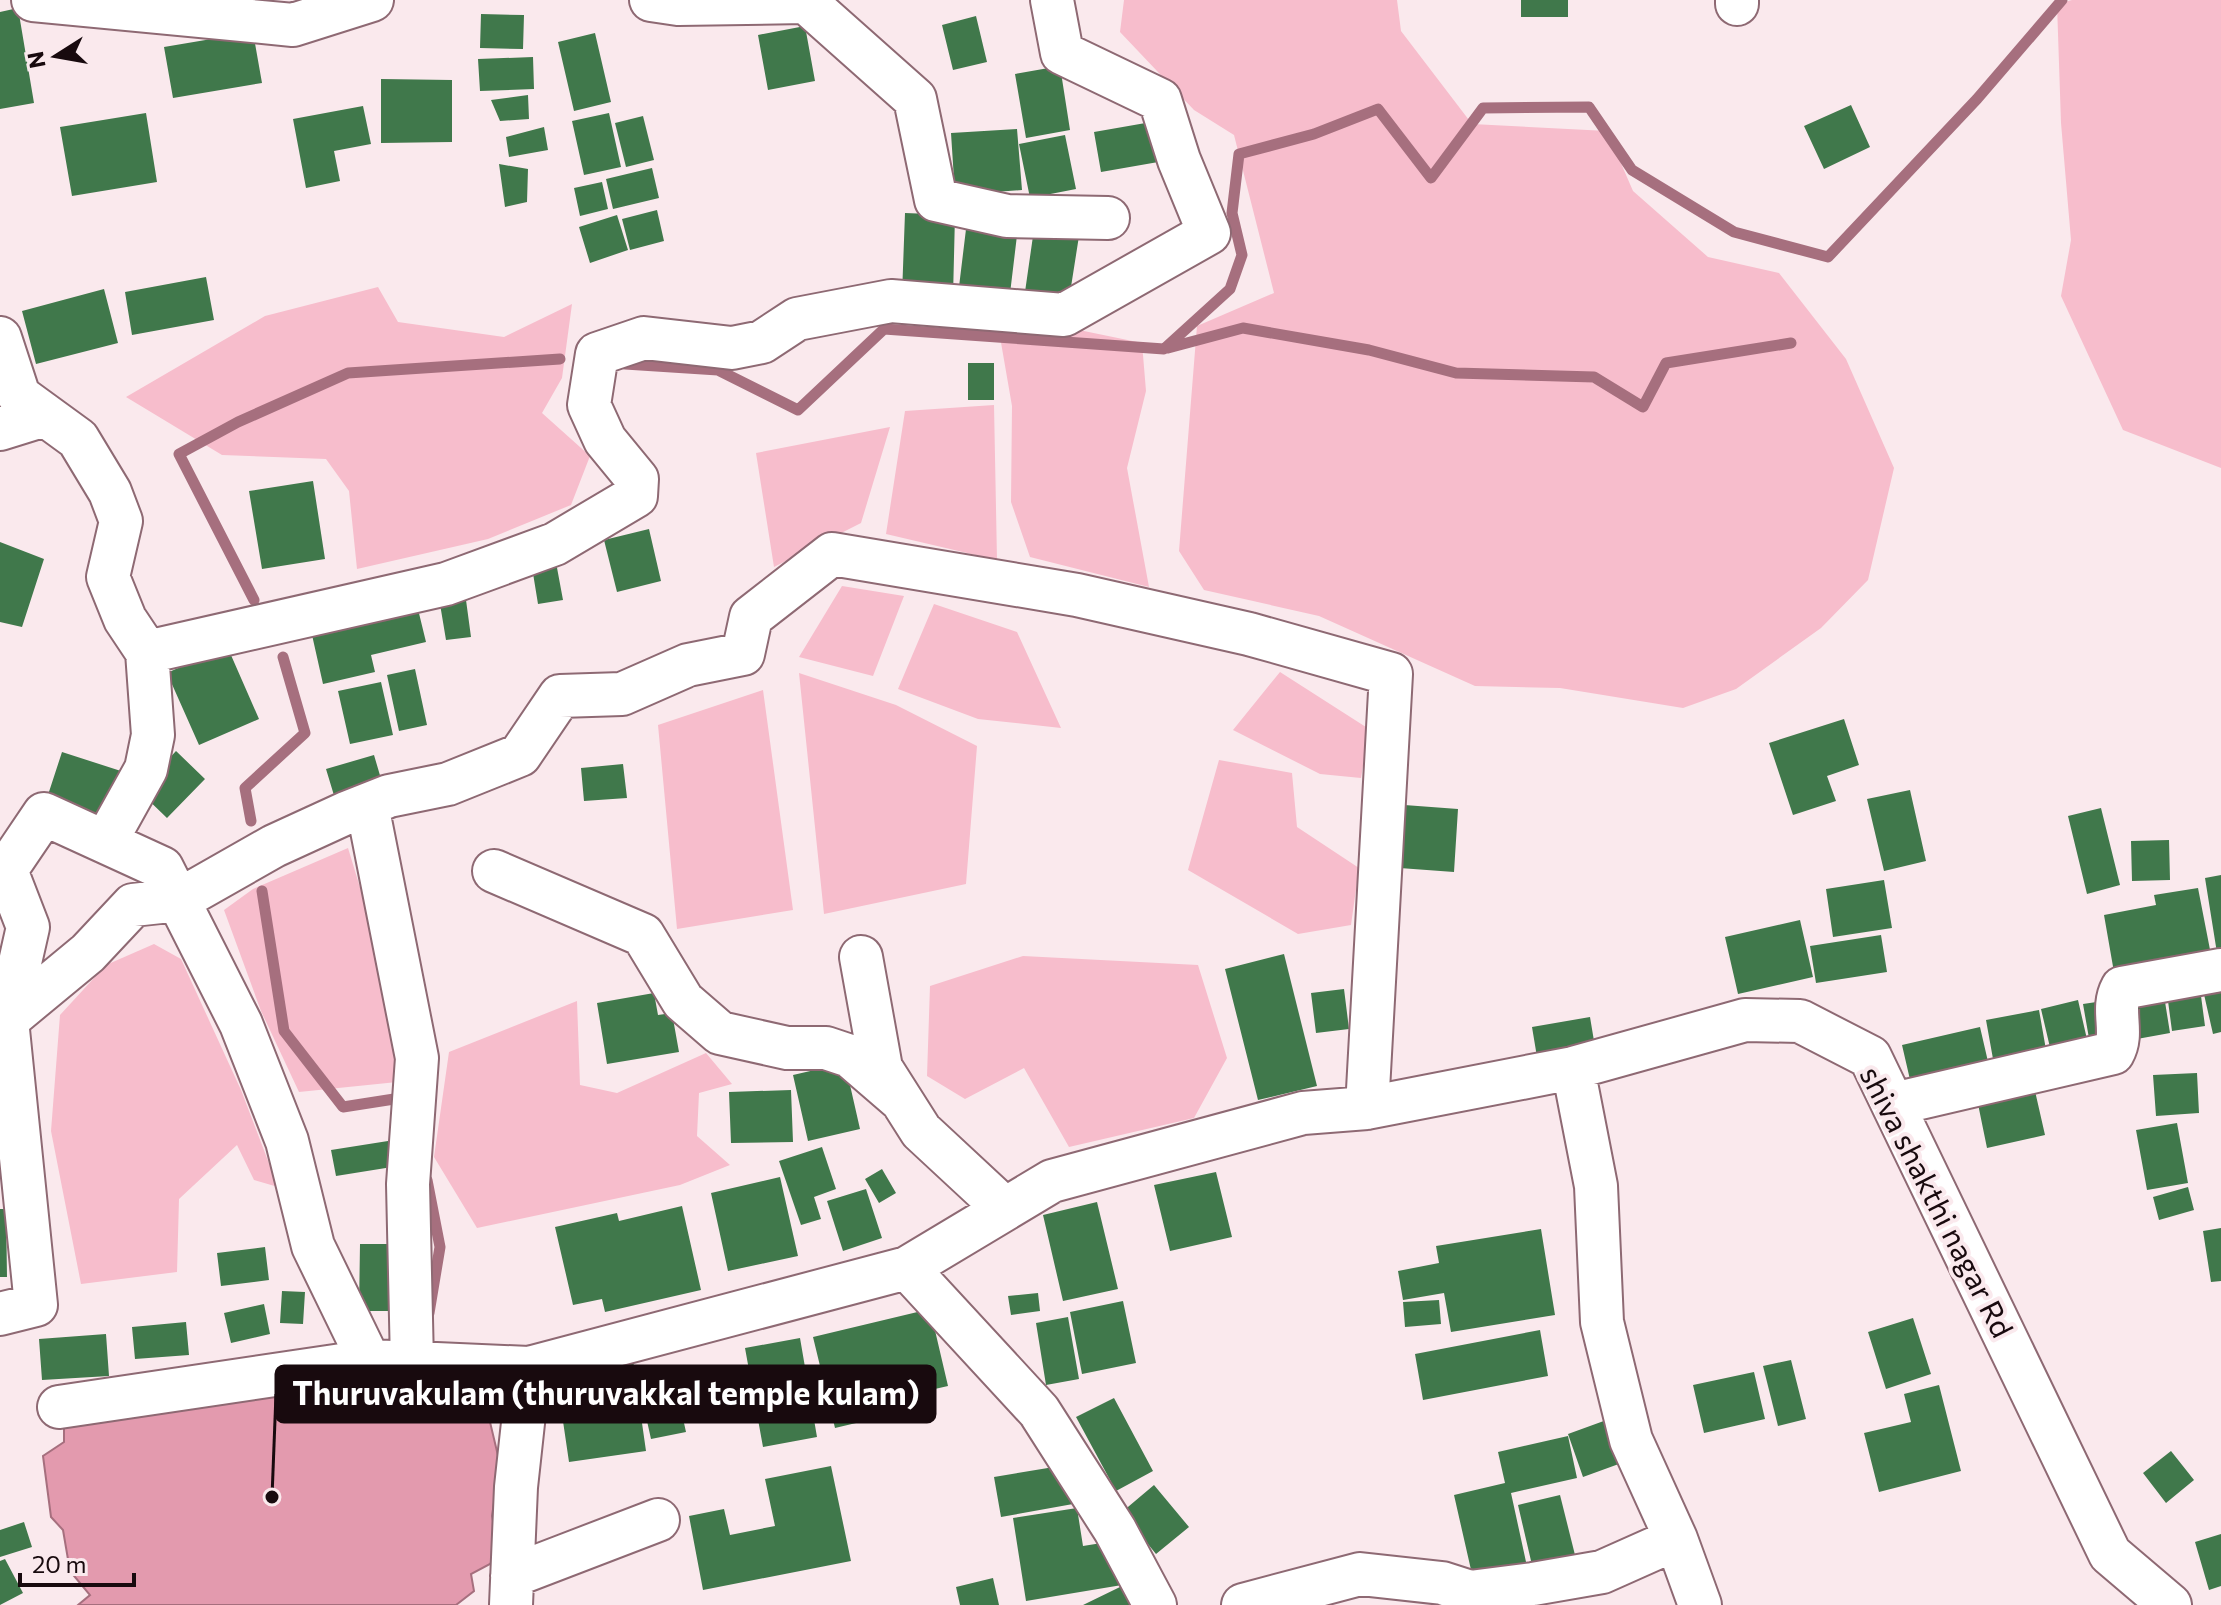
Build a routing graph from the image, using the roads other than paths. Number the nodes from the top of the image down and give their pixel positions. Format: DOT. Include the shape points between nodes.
graph roads {
  1 [pos="372,0"];
  2 [pos="651,0"];
  3 [pos="1052,0"];
  4 [pos="55,1"];
  5 [pos="156,6"];
  6 [pos="1108,218"];
  7 [pos="0,338"];
  8 [pos="45,415"];
  9 [pos="0,429"];
  10 [pos="147,652"];
  11 [pos="367,805"];
  12 [pos="106,841"];
  13 [pos="494,871"];
  14 [pos="179,900"];
  15 [pos="861,957"];
  16 [pos="2221,970"];
  17 [pos="4,1018"];
  18 [pos="1573,1068"];
  19 [pos="901,1100"];
  20 [pos="1894,1104"];
  21 [pos="1367,1108"];
  22 [pos="1005,1209"];
  23 [pos="907,1268"];
  24 [pos="0,1314"];
  25 [pos="369,1361"];
  26 [pos="412,1363"];
  27 [pos="529,1368"];
  28 [pos="59,1407"];
  29 [pos="658,1520"];
  30 [pos="1676,1539"];
  31 [pos="511,1591"];
  32 [pos="1155,1605"];
  33 [pos="1243,1605"];
  34 [pos="1700,1605"];
  35 [pos="2170,1605"];
  1 -- 5 [label="street" via="293,25"];
  2 -- 6 [label="street" via="806,2 915,99 936,200 1007,216"];
  3 -- 10 [label="street" via="1062,53 1160,100 1209,233 1064,315 891,301 797,319 762,342 732,348 644,338 597,354 589,405 605,440 637,479 636,496 555,544 446,584"];
  4 -- 5 [label="street"];
  7 -- 8 [label="street" via="19,396"];
  8 -- 9 [label="street"];
  8 -- 10 [label="street" via="78,439 110,492 121,521 108,577 125,619"];
  10 -- 12 [label="street" via="153,735 148,758"];
  11 -- 14 [label="street" via="274,846"];
  11 -- 21 [label="street" via="448,784 520,755 560,696 622,694 688,665 743,654 751,617 832,554 1077,595 1249,634 1391,674"];
  11 -- 26 [label="street" via="417,1058 408,1184"];
  12 -- 14 [label="street" via="162,868"];
  12 -- 17 [label="street" via="44,814 6,870 28,927"];
  13 -- 19 [label="street" via="643,935 683,1001 720,1033 850,1056"];
  14 -- 17 [label="street" via="133,905 88,953"];
  14 -- 25 [label="street" via="241,1024 287,1141 313,1246"];
  15 -- 19 [label="street" via="881,1068"];
  16 -- 20 [label="street" via="2122,988 2114,1003 2119,1041 2113,1053"];
  17 -- 24 [label="street" via="36,1305"];
  18 -- 20 [label="street, shiva shakthi nagar Rd" via="1745,1020 1800,1021 1870,1057"];
  18 -- 21 [label="street, shiva shakthi nagar Rd"];
  18 -- 30 [label="street" via="1596,1186 1602,1322 1631,1440"];
  19 -- 22 [label="street" via="921,1131"];
  20 -- 35 [label="street, shiva shakthi nagar Rd" via="2110,1554"];
  21 -- 22 [label="street, shiva shakthi nagar Rd" via="1303,1113 1052,1181"];
  22 -- 23 [label="street, shiva shakthi nagar Rd"];
  23 -- 27 [label="street, shiva shakthi nagar Rd"];
  23 -- 32 [label="street" via="1039,1411 1115,1530"];
  25 -- 26 [label="street, shiva shakthi nagar Rd"];
  25 -- 28 [label="street, shiva shakthi nagar Rd"];
  26 -- 27 [label="street, shiva shakthi nagar Rd"];
  27 -- 31 [label="street"];
  29 -- 31 [label="street"];
  30 -- 33 [label="street" via="1602,1572 1533,1584 1470,1592 1442,1583 1360,1574"];
  30 -- 34 [label="street"];
}
